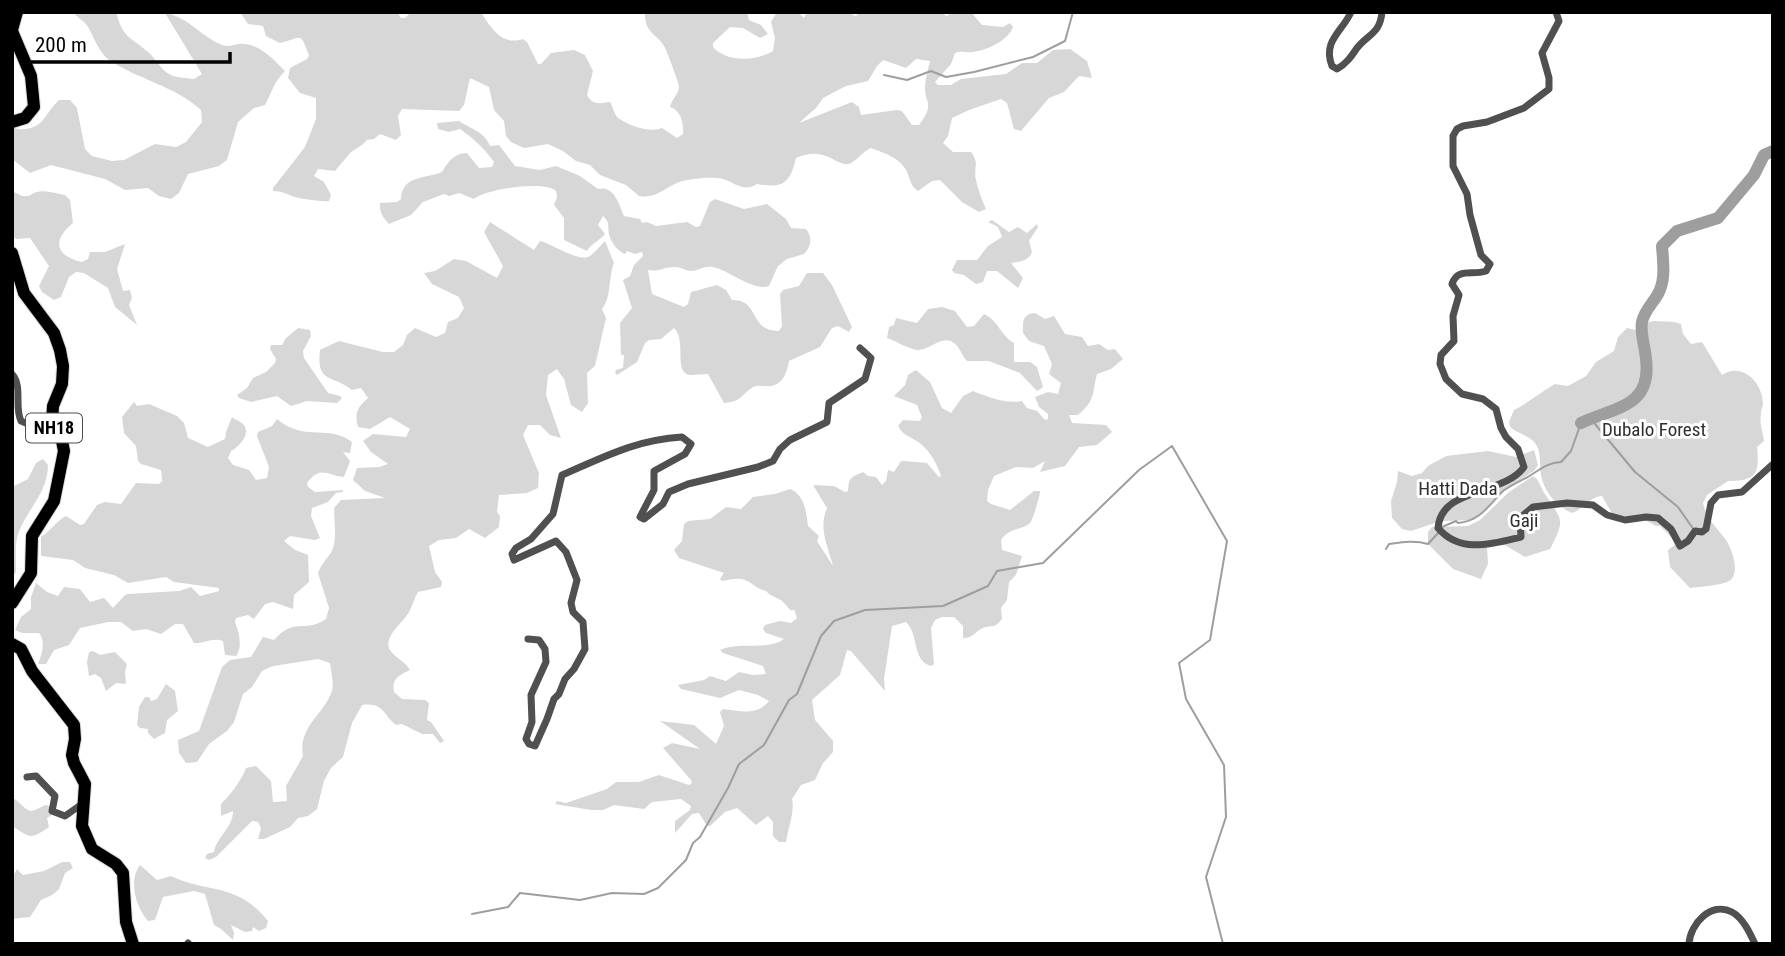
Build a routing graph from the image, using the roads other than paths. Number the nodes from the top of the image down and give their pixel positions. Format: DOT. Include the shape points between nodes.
graph roads {
  1 [pos="17,12"];
  2 [pos="1350,12"];
  3 [pos="1382,12"];
  4 [pos="1556,12"];
  5 [pos="12,30"];
  6 [pos="12,122"];
  7 [pos="12,253"];
  8 [pos="860,348"];
  9 [pos="12,374"];
  10 [pos="52,414"];
  11 [pos="1773,464"];
  12 [pos="12,603"];
  13 [pos="528,639"];
  14 [pos="12,644"];
  15 [pos="27,777"];
  16 [pos="85,801"];
  17 [pos="133,944"];
  18 [pos="1689,944"];
  19 [pos="1755,944"];
  1 -- 5 [label="main road"];
  2 -- 3 [label="street" via="1332,40 1329,59 1337,69 1371,37"];
  4 -- 11 [label="street" via="1559,21 1542,52 1549,89 1524,108 1463,126 1453,136 1453,166 1467,194 1481,255 1490,264 1479,274 1462,272 1454,277 1452,284 1459,295 1453,316 1454,341 1441,355 1440,364 1455,389 1496,409 1501,428 1518,449 1524,467 1516,478 1458,499 1442,512 1438,528 1460,543 1494,545 1521,537 1520,518 1533,507 1567,503 1593,505 1625,520 1658,518 1680,546 1695,530 1706,529 1711,503 1718,495 1742,492"];
  5 -- 6 [label="main road" via="31,76 34,107"];
  7 -- 10 [label="main road, NH18" via="24,293 54,333 60,350 62,384"];
  8 -- 13 [label="street" via="871,358 865,379 829,403 827,422 790,440 772,461 669,492 663,504 644,519 640,517 654,491 654,471 685,453 691,444 682,437 633,444 562,475 553,514 512,554 514,560 556,541 566,552 577,580 572,609 585,630 585,649 554,699 535,746 526,740 532,722 531,695 546,662 539,640"];
  9 -- 10 [label="street" via="17,381 21,421 38,425"];
  10 -- 12 [label="main road, NH18" via="64,451 54,501 32,536 31,573"];
  14 -- 16 [label="main road" via="21,649 32,671 74,725 72,755 85,783"];
  15 -- 16 [label="street" via="36,776 52,792 52,811 57,815 70,813"];
  16 -- 17 [label="main road" via="82,826 89,844 123,873 126,922"];
  18 -- 19 [label="street" via="1700,918 1718,909 1734,913"];
}
